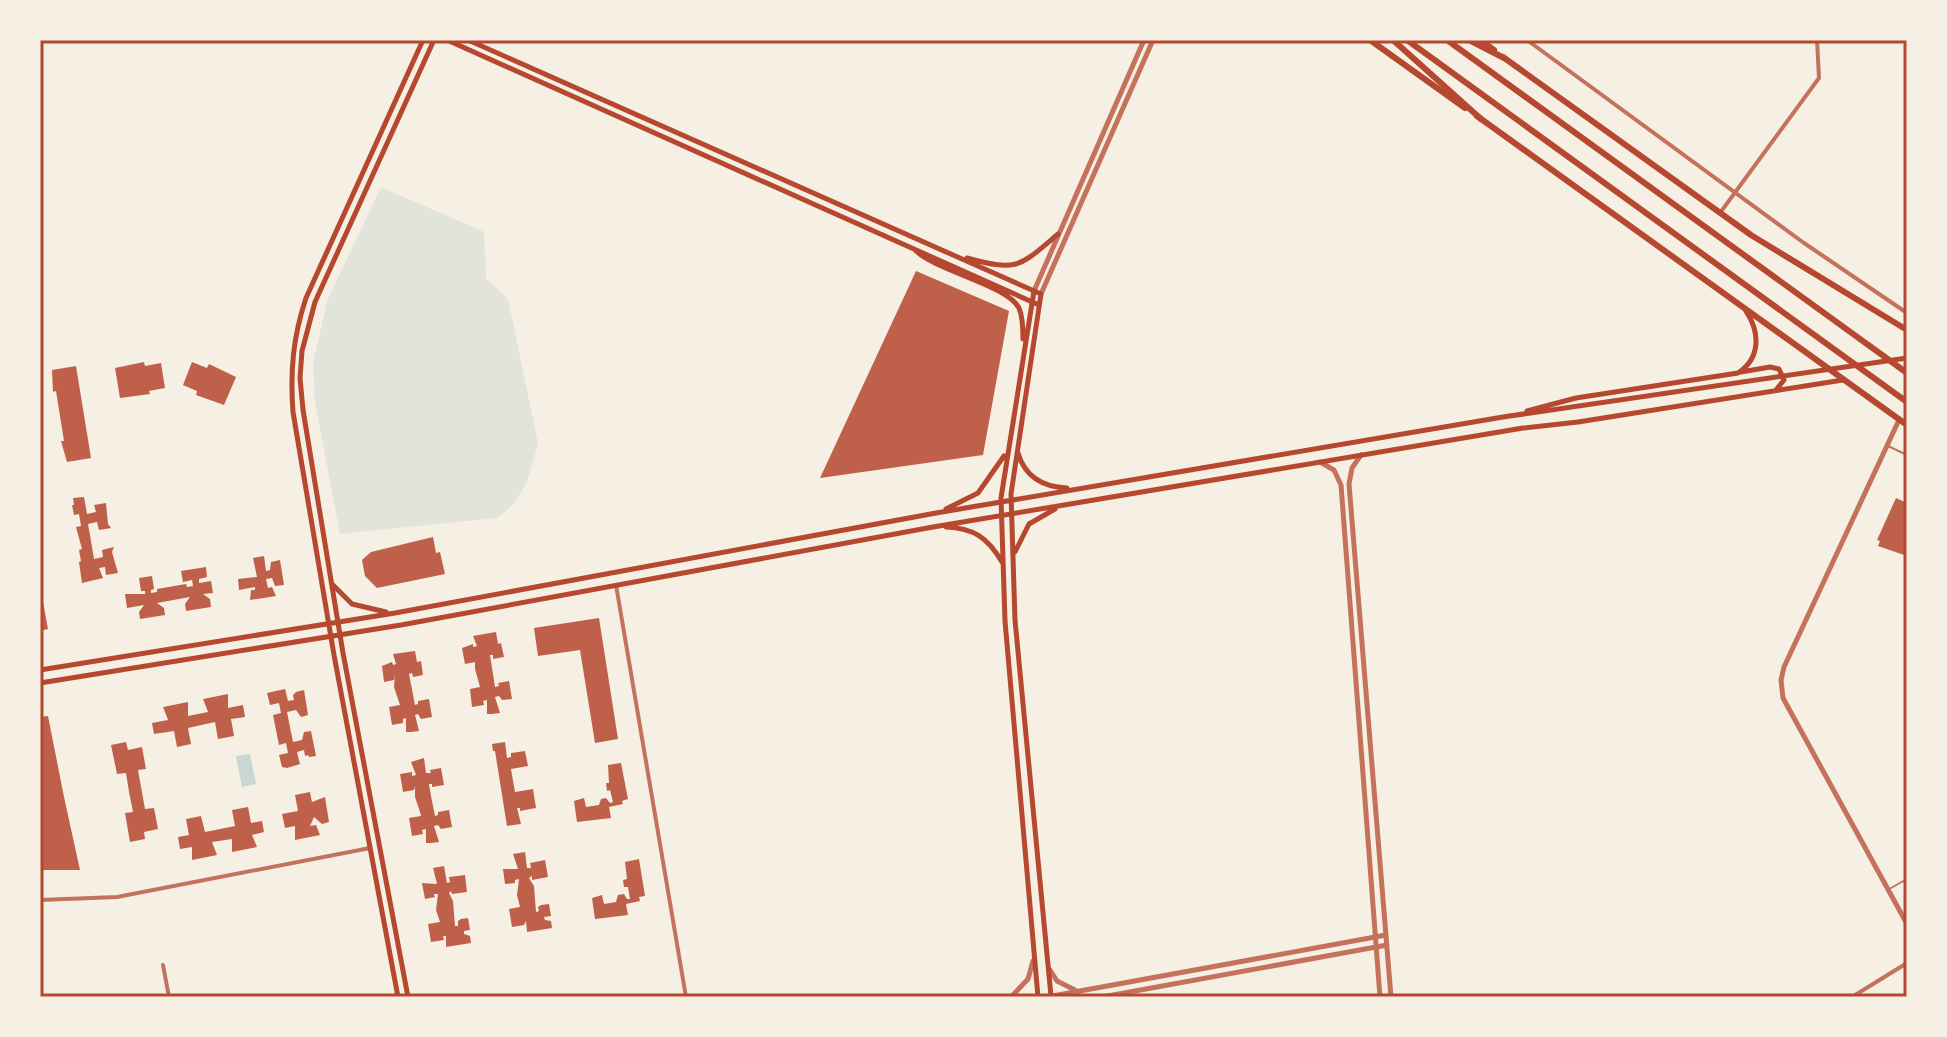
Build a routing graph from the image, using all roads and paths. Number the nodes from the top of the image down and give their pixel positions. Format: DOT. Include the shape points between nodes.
graph roads {
  1 [pos="423,40"];
  2 [pos="434,40"];
  3 [pos="447,40"];
  4 [pos="468,40"];
  5 [pos="1144,40"];
  6 [pos="1153,40"];
  7 [pos="1370,40"];
  8 [pos="1393,40"];
  9 [pos="1407,40"];
  10 [pos="1447,40"];
  11 [pos="1469,40"];
  12 [pos="1480,40"];
  13 [pos="1527,40"];
  14 [pos="1817,40"];
  15 [pos="1504,58"];
  16 [pos="1481,119"];
  17 [pos="1736,192"];
  18 [pos="1720,213"];
  19 [pos="1058,234"];
  20 [pos="913,248"];
  21 [pos="952,254"];
  22 [pos="1034,291"];
  23 [pos="1041,294"];
  24 [pos="1032,301"];
  25 [pos="1039,305"];
  26 [pos="1743,307"];
  27 [pos="1907,313"];
  28 [pos="1907,330"];
  29 [pos="1023,351"];
  30 [pos="1907,358"];
  31 [pos="1738,373"];
  32 [pos="1907,373"];
  33 [pos="1843,380"];
  34 [pos="1771,392"];
  35 [pos="1907,402"];
  36 [pos="1503,417"];
  37 [pos="1899,420"];
  38 [pos="1907,425"];
  39 [pos="1887,445"];
  40 [pos="1017,448"];
  41 [pos="1007,451"];
  42 [pos="1362,455"];
  43 [pos="1907,455"];
  44 [pos="1319,462"];
  45 [pos="1080,488"];
  46 [pos="1011,500"];
  47 [pos="1001,502"];
  48 [pos="1070,503"];
  49 [pos="936,513"];
  50 [pos="1012,513"];
  51 [pos="1001,515"];
  52 [pos="933,527"];
  53 [pos="1013,556"];
  54 [pos="1003,564"];
  55 [pos="331,582"];
  56 [pos="616,585"];
  57 [pos="395,613"];
  58 [pos="338,623"];
  59 [pos="329,624"];
  60 [pos="340,636"];
  61 [pos="331,637"];
  62 [pos="40,670"];
  63 [pos="40,683"];
  64 [pos="370,848"];
  65 [pos="1907,879"];
  66 [pos="1887,890"];
  67 [pos="40,900"];
  68 [pos="1907,924"];
  69 [pos="1386,935"];
  70 [pos="1375,937"];
  71 [pos="1033,944"];
  72 [pos="1387,945"];
  73 [pos="1376,948"];
  74 [pos="1907,963"];
  75 [pos="1048,964"];
  76 [pos="163,965"];
  77 [pos="1084,990"];
  78 [pos="169,997"];
  79 [pos="398,997"];
  80 [pos="408,997"];
  81 [pos="686,997"];
  82 [pos="1011,997"];
  83 [pos="1038,997"];
  84 [pos="1050,997"];
  85 [pos="1102,997"];
  86 [pos="1380,997"];
  87 [pos="1391,997"];
  88 [pos="1852,997"];
  1 -- 59 [label="main road" via="306,298 292,350 293,412"];
  2 -- 55 [label="main road" via="315,302 302,351 303,410"];
  3 -- 20 [label="main road"];
  4 -- 21 [label="main road"];
  5 -- 19 [label="street"];
  6 -- 23 [label="street"];
  7 -- 16 [label="main road"];
  8 -- 16 [label="main road"];
  9 -- 35 [label="main road"];
  10 -- 32 [label="main road"];
  11 -- 15 [label="main road"];
  12 -- 15 [label="main road"];
  13 -- 17 [label="street"];
  14 -- 17 [label="street" via="1819,78"];
  15 -- 18 [label="main road"];
  16 -- 26 [label="main road"];
  17 -- 18 [label="street"];
  17 -- 27 [label="street"];
  18 -- 28 [label="main road"];
  19 -- 21 [label="main road" via="1015,266"];
  19 -- 22 [label="street"];
  20 -- 24 [label="main road"];
  20 -- 29 [label="main road" via="926,261 1015,303"];
  21 -- 22 [label="main road"];
  22 -- 23 [label="main road"];
  22 -- 24 [label="main road"];
  23 -- 25 [label="main road"];
  24 -- 25 [label="main road"];
  24 -- 29 [label="main road"];
  25 -- 40 [label="main road"];
  26 -- 31 [label="main road" via="1753,325 1756,348 1749,365"];
  26 -- 33 [label="main road"];
  29 -- 41 [label="main road"];
  30 -- 36 [label="main road"];
  31 -- 34 [label="main road" via="1779,369 1783,383"];
  31 -- 36 [label="main road" via="1576,398"];
  33 -- 34 [label="main road"];
  33 -- 37 [label="main road"];
  34 -- 42 [label="main road"];
  36 -- 45 [label="main road"];
  37 -- 38 [label="main road"];
  37 -- 39 [label="street"];
  39 -- 43 [label="lane"];
  39 -- 66 [label="street" via="1784,667 1781,689"];
  40 -- 45 [label="main road" via="1034,479"];
  40 -- 46 [label="main road"];
  41 -- 47 [label="main road"];
  41 -- 49 [label="main road" via="978,493"];
  42 -- 44 [label="main road"];
  42 -- 69 [label="street" via="1349,484"];
  44 -- 48 [label="main road"];
  44 -- 70 [label="street" via="1334,470 1341,485"];
  45 -- 46 [label="main road"];
  46 -- 47 [label="main road"];
  46 -- 50 [label="main road"];
  47 -- 49 [label="main road"];
  47 -- 51 [label="main road"];
  48 -- 50 [label="main road"];
  48 -- 53 [label="main road" via="1029,524"];
  49 -- 57 [label="main road"];
  50 -- 51 [label="main road"];
  50 -- 53 [label="main road"];
  51 -- 52 [label="main road"];
  51 -- 54 [label="main road"];
  52 -- 54 [label="main road" via="976,532"];
  52 -- 56 [label="main road"];
  53 -- 75 [label="main road"];
  54 -- 71 [label="main road"];
  55 -- 57 [label="main road" via="352,604"];
  55 -- 58 [label="main road"];
  56 -- 60 [label="main road"];
  56 -- 81 [label="street"];
  57 -- 58 [label="main road"];
  58 -- 59 [label="main road"];
  58 -- 60 [label="main road"];
  59 -- 61 [label="main road"];
  59 -- 62 [label="main road"];
  60 -- 61 [label="main road"];
  60 -- 80 [label="main road"];
  61 -- 63 [label="main road"];
  61 -- 64 [label="main road"];
  64 -- 67 [label="street" via="117,897"];
  64 -- 79 [label="main road"];
  65 -- 66 [label="lane"];
  66 -- 68 [label="street"];
  69 -- 70 [label="street"];
  69 -- 72 [label="street"];
  70 -- 73 [label="street"];
  70 -- 77 [label="street"];
  71 -- 82 [label="street" via="1028,979"];
  71 -- 83 [label="main road"];
  72 -- 73 [label="street"];
  72 -- 87 [label="street"];
  73 -- 85 [label="street"];
  73 -- 86 [label="street"];
  74 -- 88 [label="street"];
  75 -- 77 [label="street" via="1065,987"];
  75 -- 84 [label="main road"];
  76 -- 78 [label="street"];
  77 -- 84 [label="street"];
}
